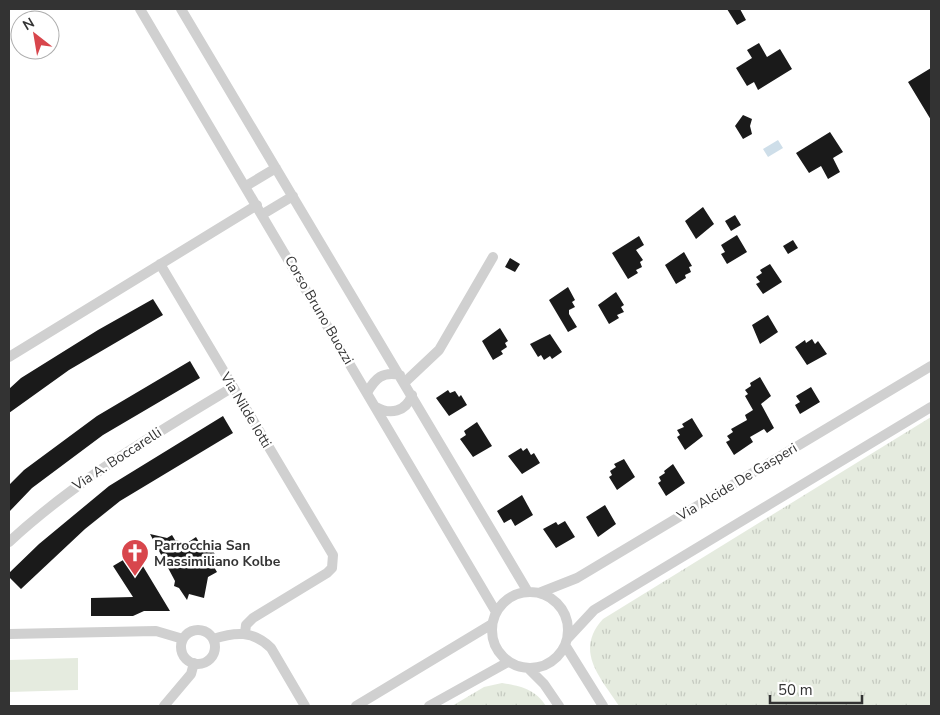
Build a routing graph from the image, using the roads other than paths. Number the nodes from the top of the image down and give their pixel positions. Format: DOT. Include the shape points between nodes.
graph roads {
  1 [pos="140,9"];
  2 [pos="181,9"];
  3 [pos="276,168"];
  4 [pos="246,186"];
  5 [pos="294,196"];
  6 [pos="258,204"];
  7 [pos="263,214"];
  8 [pos="493,257"];
  9 [pos="160,264"];
  10 [pos="9,358"];
  11 [pos="931,366"];
  12 [pos="402,379"];
  13 [pos="233,387"];
  14 [pos="367,393"];
  15 [pos="412,395"];
  16 [pos="376,407"];
  17 [pos="931,407"];
  18 [pos="9,542"];
  19 [pos="528,592"];
  20 [pos="539,593"];
  21 [pos="496,612"];
  22 [pos="492,624"];
  23 [pos="244,633"];
  24 [pos="9,634"];
  25 [pos="183,639"];
  26 [pos="212,639"];
  27 [pos="566,642"];
  28 [pos="508,662"];
  29 [pos="194,663"];
  30 [pos="528,668"];
  31 [pos="164,706"];
  32 [pos="305,706"];
  33 [pos="356,706"];
  34 [pos="429,706"];
  35 [pos="559,706"];
  36 [pos="603,706"];
  1 -- 4 [label="street, Corso Bruno Buozzi"];
  2 -- 3 [label="street"];
  3 -- 4 [label="street"];
  3 -- 5 [label="street"];
  4 -- 6 [label="street, Corso Bruno Buozzi"];
  5 -- 7 [label="street"];
  5 -- 12 [label="street"];
  6 -- 7 [label="street, Corso Bruno Buozzi"];
  6 -- 9 [label="street"];
  7 -- 14 [label="street, Corso Bruno Buozzi"];
  8 -- 12 [label="street" via="439,350"];
  9 -- 10 [label="street"];
  9 -- 13 [label="street, Via Nilde Iotti"];
  11 -- 20 [label="street, Via Alcide De Gasperi" via="577,578"];
  12 -- 14 [label="street" via="383,374 374,380"];
  12 -- 15 [label="street"];
  13 -- 18 [label="street, Via A. Boccarelli" via="97,471"];
  13 -- 23 [label="street, Via Nilde Iotti" via="333,555 332,568 327,573 253,618"];
  14 -- 16 [label="street, Corso Bruno Buozzi"];
  15 -- 16 [label="street" via="410,402 393,412"];
  15 -- 19 [label="street"];
  16 -- 21 [label="street, Corso Bruno Buozzi"];
  17 -- 27 [label="street" via="594,610"];
  19 -- 20 [label="street"];
  19 -- 21 [label="street" via="515,595"];
  20 -- 27 [label="street" via="555,601 565,615 568,627"];
  21 -- 22 [label="street"];
  22 -- 28 [label="street" via="494,645"];
  22 -- 33 [label="street"];
  23 -- 26 [label="street"];
  23 -- 32 [label="street" via="264,641 270,648"];
  24 -- 25 [label="street" via="156,631"];
  25 -- 26 [label="street" via="200,630"];
  25 -- 29 [label="street" via="182,652 188,661"];
  26 -- 29 [label="street" via="212,655 204,662"];
  27 -- 30 [label="street" via="559,655 550,662"];
  27 -- 36 [label="street"];
  28 -- 30 [label="street"];
  28 -- 34 [label="street"];
  29 -- 31 [label="street" via="191,674"];
  30 -- 35 [label="street"];
}
